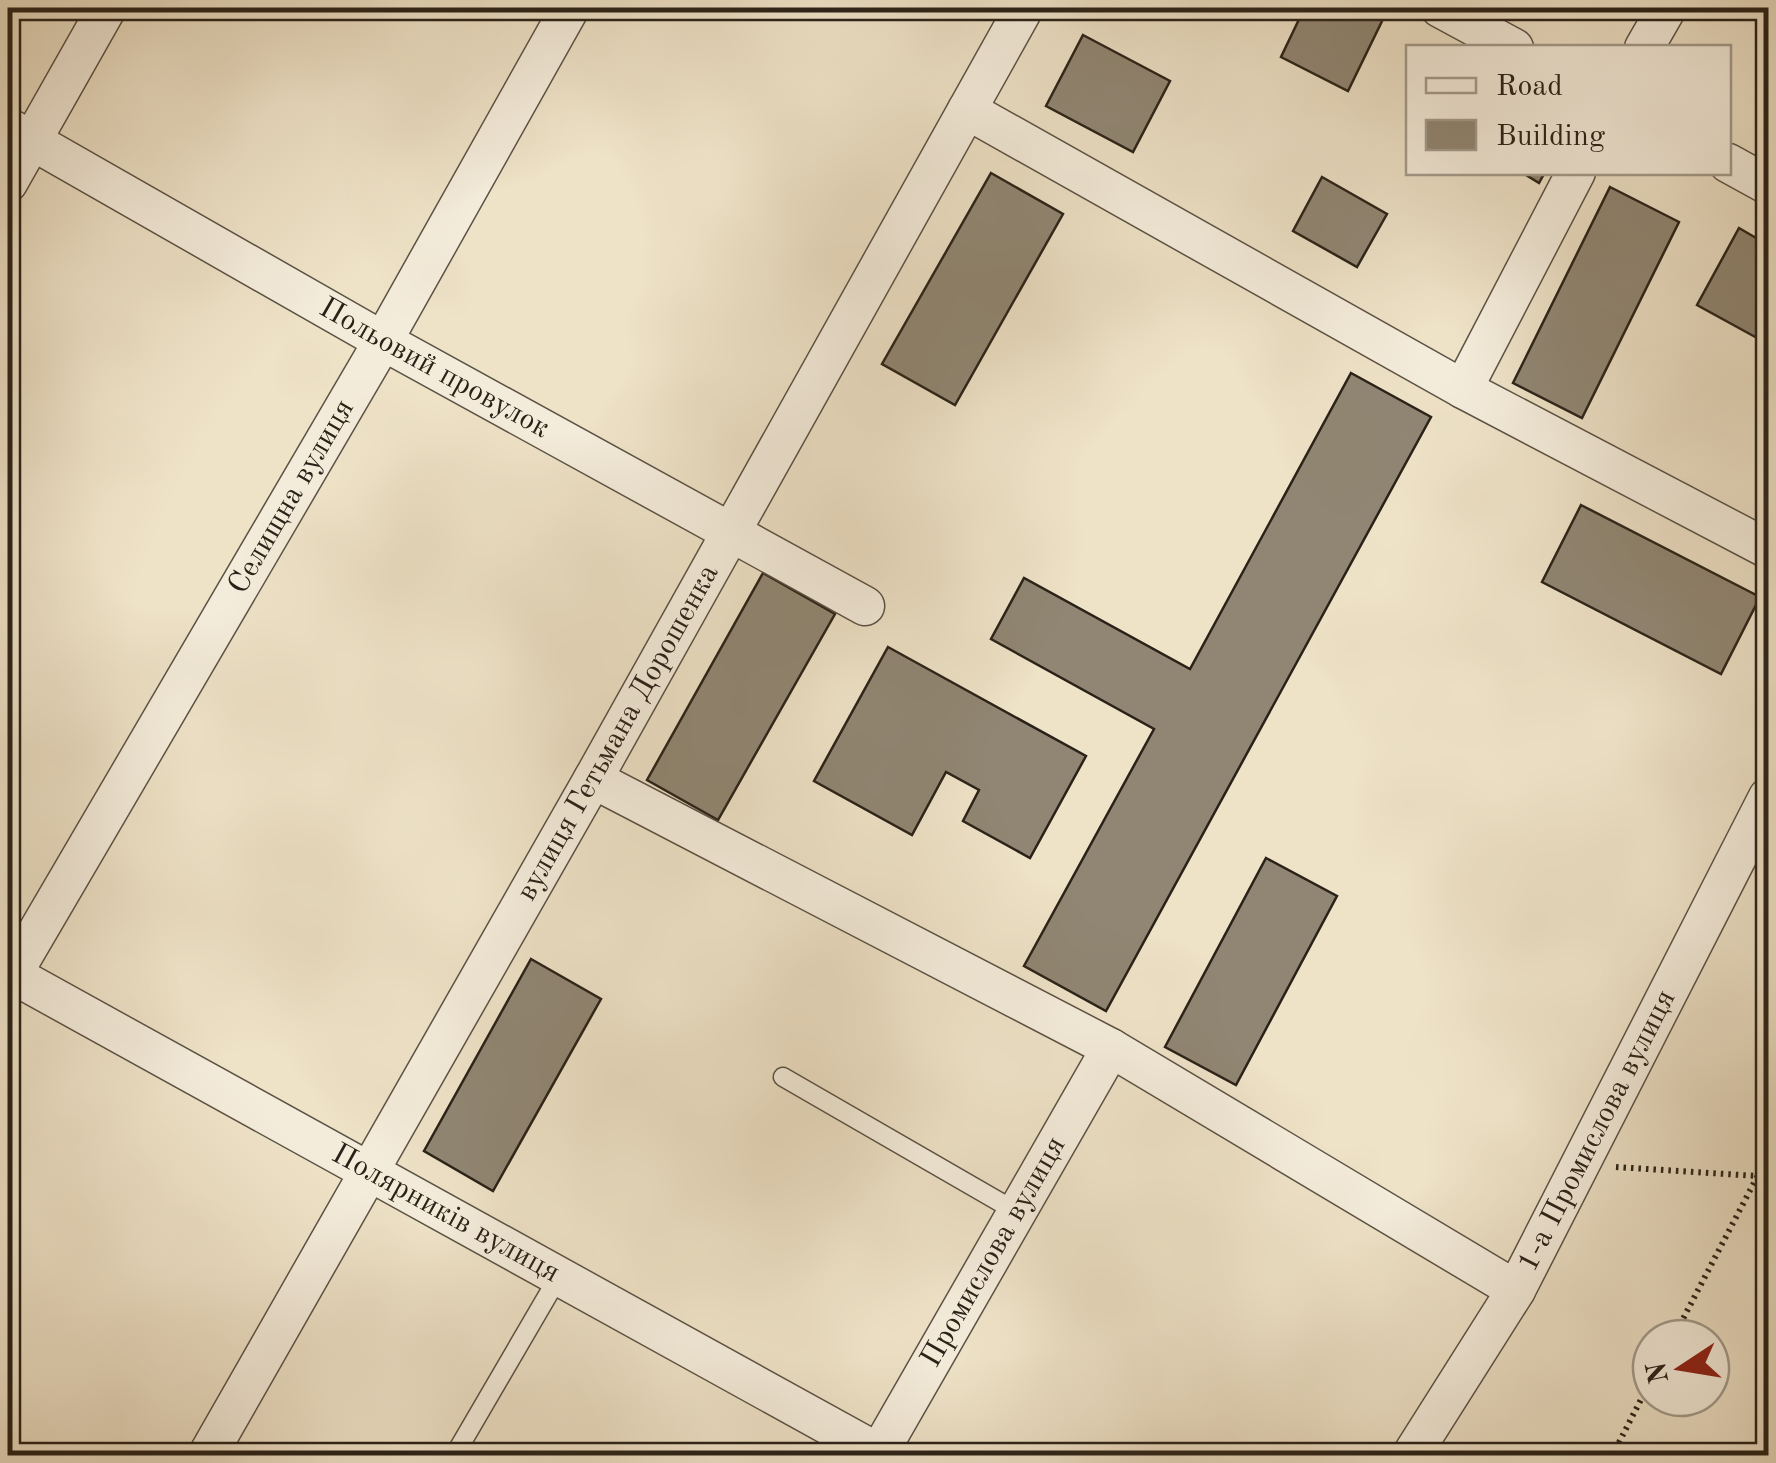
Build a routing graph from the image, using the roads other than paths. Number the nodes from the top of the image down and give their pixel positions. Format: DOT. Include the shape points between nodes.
graph roads {
  1 [pos="106,8"];
  2 [pos="570,8"];
  3 [pos="1024,8"];
  4 [pos="1440,8"];
  5 [pos="1667,8"];
  6 [pos="1508,45"];
  7 [pos="1646,45"];
  8 [pos="966,110"];
  9 [pos="20,133"];
  10 [pos="1731,165"];
  11 [pos="1574,175"];
  12 [pos="8,183"];
  13 [pos="1768,185"];
  14 [pos="383,340"];
  15 [pos="1463,390"];
  16 [pos="730,530"];
  17 [pos="1768,549"];
  18 [pos="865,606"];
  19 [pos="593,778"];
  20 [pos="1768,798"];
  21 [pos="9,976"];
  22 [pos="1111,1048"];
  23 [pos="783,1078"];
  24 [pos="371,1173"];
  25 [pos="1016,1212"];
  26 [pos="559,1276"];
  27 [pos="1516,1290"];
  28 [pos="880,1455"];
  29 [pos="207,1456"];
  30 [pos="454,1456"];
  31 [pos="1411,1456"];
  1 -- 9 [label="street"];
  2 -- 14 [label="street, Селищна вулиця"];
  3 -- 8 [label="street, вулиця Гетьмана Дорошенка"];
  4 -- 6 [label="street"];
  5 -- 7 [label="street"];
  8 -- 15 [label="street"];
  8 -- 16 [label="street, вулиця Гетьмана Дорошенка"];
  9 -- 12 [label="street"];
  9 -- 14 [label="street, Польовий провулок"];
  10 -- 13 [label="street"];
  11 -- 15 [label="street"];
  14 -- 16 [label="street, Польовий провулок"];
  14 -- 21 [label="street, Селищна вулиця"];
  15 -- 17 [label="street"];
  16 -- 18 [label="street, Польовий провулок"];
  16 -- 19 [label="street, вулиця Гетьмана Дорошенка"];
  19 -- 22 [label="street"];
  19 -- 24 [label="street, вулиця Гетьмана Дорошенка"];
  20 -- 27 [label="street, 1-а Промислова вулиця"];
  21 -- 24 [label="street, Полярників вулиця"];
  22 -- 25 [label="street, Промислова вулиця"];
  22 -- 27 [label="street"];
  23 -- 25 [label="lane"];
  24 -- 26 [label="street, Полярників вулиця"];
  24 -- 29 [label="street, вулиця Гетьмана Дорошенка"];
  25 -- 28 [label="street, Промислова вулиця"];
  26 -- 28 [label="street, Полярників вулиця"];
  26 -- 30 [label="lane"];
  27 -- 31 [label="street, 1-а Промислова вулиця"];
}
